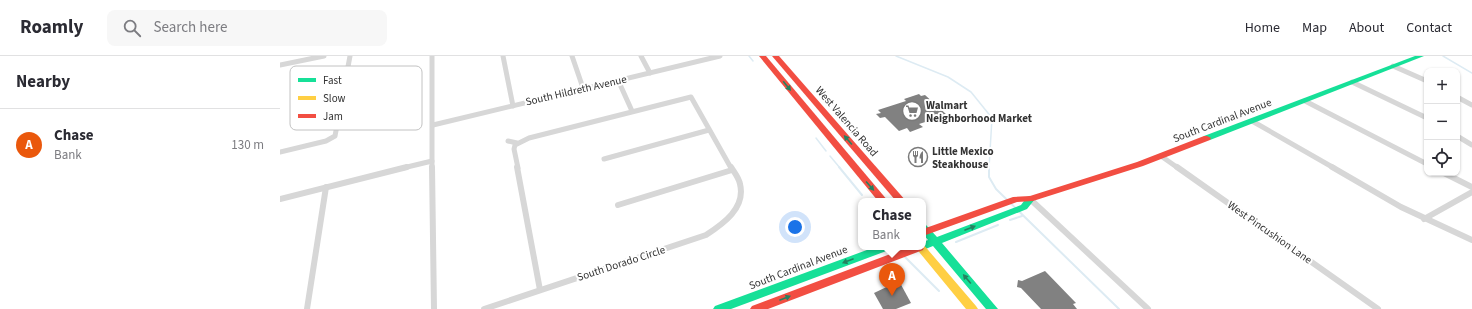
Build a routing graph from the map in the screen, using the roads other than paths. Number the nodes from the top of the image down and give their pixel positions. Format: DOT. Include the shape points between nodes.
graph roads {
  1 [pos="324,56"];
  2 [pos="350,56"];
  3 [pos="432,56"];
  4 [pos="503,56"];
  5 [pos="572,56"];
  6 [pos="641,56"];
  7 [pos="720,56"];
  8 [pos="762,56"];
  9 [pos="775,56"];
  10 [pos="1421,56"];
  11 [pos="280,65"];
  12 [pos="348,66"];
  13 [pos="1393,66"];
  14 [pos="650,73"];
  15 [pos="618,80"];
  16 [pos="1424,80"];
  17 [pos="1352,82"];
  18 [pos="583,88"];
  19 [pos="1460,99"];
  20 [pos="1305,101"];
  21 [pos="1472,105"];
  22 [pos="513,106"];
  23 [pos="632,111"];
  24 [pos="1424,117"];
  25 [pos="1252,121"];
  26 [pos="834,124"];
  27 [pos="433,125"];
  28 [pos="820,127"];
  29 [pos="337,130"];
  30 [pos="709,130"];
  31 [pos="332,138"];
  32 [pos="1460,138"];
  33 [pos="339,140"];
  34 [pos="508,141"];
  35 [pos="518,143"];
  36 [pos="1472,145"];
  37 [pos="280,152"];
  38 [pos="1161,156"];
  39 [pos="604,159"];
  40 [pos="432,161"];
  41 [pos="1424,162"];
  42 [pos="732,170"];
  43 [pos="1450,176"];
  44 [pos="326,187"];
  45 [pos="1472,187"];
  46 [pos="1472,192"];
  47 [pos="880,198"];
  48 [pos="898,198"];
  49 [pos="280,199"];
  50 [pos="1030,199"];
  51 [pos="618,205"];
  52 [pos="1424,219"];
  53 [pos="926,229"];
  54 [pos="926,232"];
  55 [pos="1472,240"];
  56 [pos="934,241"];
  57 [pos="926,245"];
  58 [pos="877,250"];
  59 [pos="913,250"];
  60 [pos="923,250"];
  61 [pos="540,290"];
  62 [pos="307,309"];
  63 [pos="434,309"];
  64 [pos="484,309"];
  65 [pos="719,309"];
  66 [pos="756,309"];
  67 [pos="972,309"];
  68 [pos="992,309"];
  69 [pos="1148,309"];
  70 [pos="1378,309"];
  1 -- 11 [label="street"];
  2 -- 12 [label="street"];
  3 -- 27 [label="street"];
  4 -- 22 [label="street"];
  5 -- 18 [label="street"];
  6 -- 14 [label="street"];
  7 -- 14 [label="street, South Hildreth Avenue"];
  8 -- 28 [label="main road, one-way"];
  9 -- 26 [label="main road, West Valencia Road"];
  10 -- 13 [label="main road, South Cardinal Avenue"];
  13 -- 16 [label="street"];
  13 -- 17 [label="main road, South Cardinal Avenue"];
  14 -- 15 [label="street, South Hildreth Avenue"];
  15 -- 18 [label="street, South Hildreth Avenue"];
  15 -- 23 [label="street"];
  17 -- 20 [label="main road, South Cardinal Avenue"];
  17 -- 24 [label="street"];
  18 -- 22 [label="street, South Hildreth Avenue"];
  19 -- 21 [label="street"];
  20 -- 25 [label="main road, South Cardinal Avenue"];
  20 -- 41 [label="street"];
  22 -- 27 [label="street, South Hildreth Avenue"];
  23 -- 30 [label="street" via="691,97"];
  23 -- 35 [label="street" via="528,138"];
  25 -- 38 [label="main road, South Cardinal Avenue"];
  25 -- 52 [label="street"];
  26 -- 28 [label="main road"];
  48 -- 26 [label="main road, West Valencia Road, one-way"];
  27 -- 40 [label="street"];
  28 -- 47 [label="main road, one-way"];
  29 -- 31 [label="street"];
  30 -- 39 [label="street"];
  30 -- 42 [label="street"];
  31 -- 33 [label="street"];
  31 -- 37 [label="street"];
  32 -- 36 [label="street"];
  34 -- 35 [label="street"];
  35 -- 61 [label="street" via="514,149"];
  38 -- 50 [label="main road, South Cardinal Avenue"];
  38 -- 70 [label="street, West Pincushion Lane"];
  40 -- 44 [label="street"];
  40 -- 63 [label="street"];
  42 -- 51 [label="street"];
  42 -- 61 [label="street, South Dorado Circle" via="740,183 741,194 737,206 726,222 706,235"];
  43 -- 45 [label="street"];
  44 -- 49 [label="street"];
  44 -- 62 [label="street"];
  46 -- 52 [label="street"];
  50 -- 53 [label="main road, South Cardinal Avenue" via="1015,199"];
  56 -- 50 [label="main road, one-way" via="1024,207"];
  50 -- 69 [label="street"];
  52 -- 55 [label="street"];
  54 -- 56 [label="main road"];
  56 -- 57 [label="main road"];
  68 -- 56 [label="main road, one-way"];
  58 -- 65 [label="main road, South Cardinal Avenue, one-way"];
  66 -- 59 [label="main road, one-way"];
  60 -- 67 [label="main road"];
  61 -- 64 [label="street, South Dorado Circle"];
}
